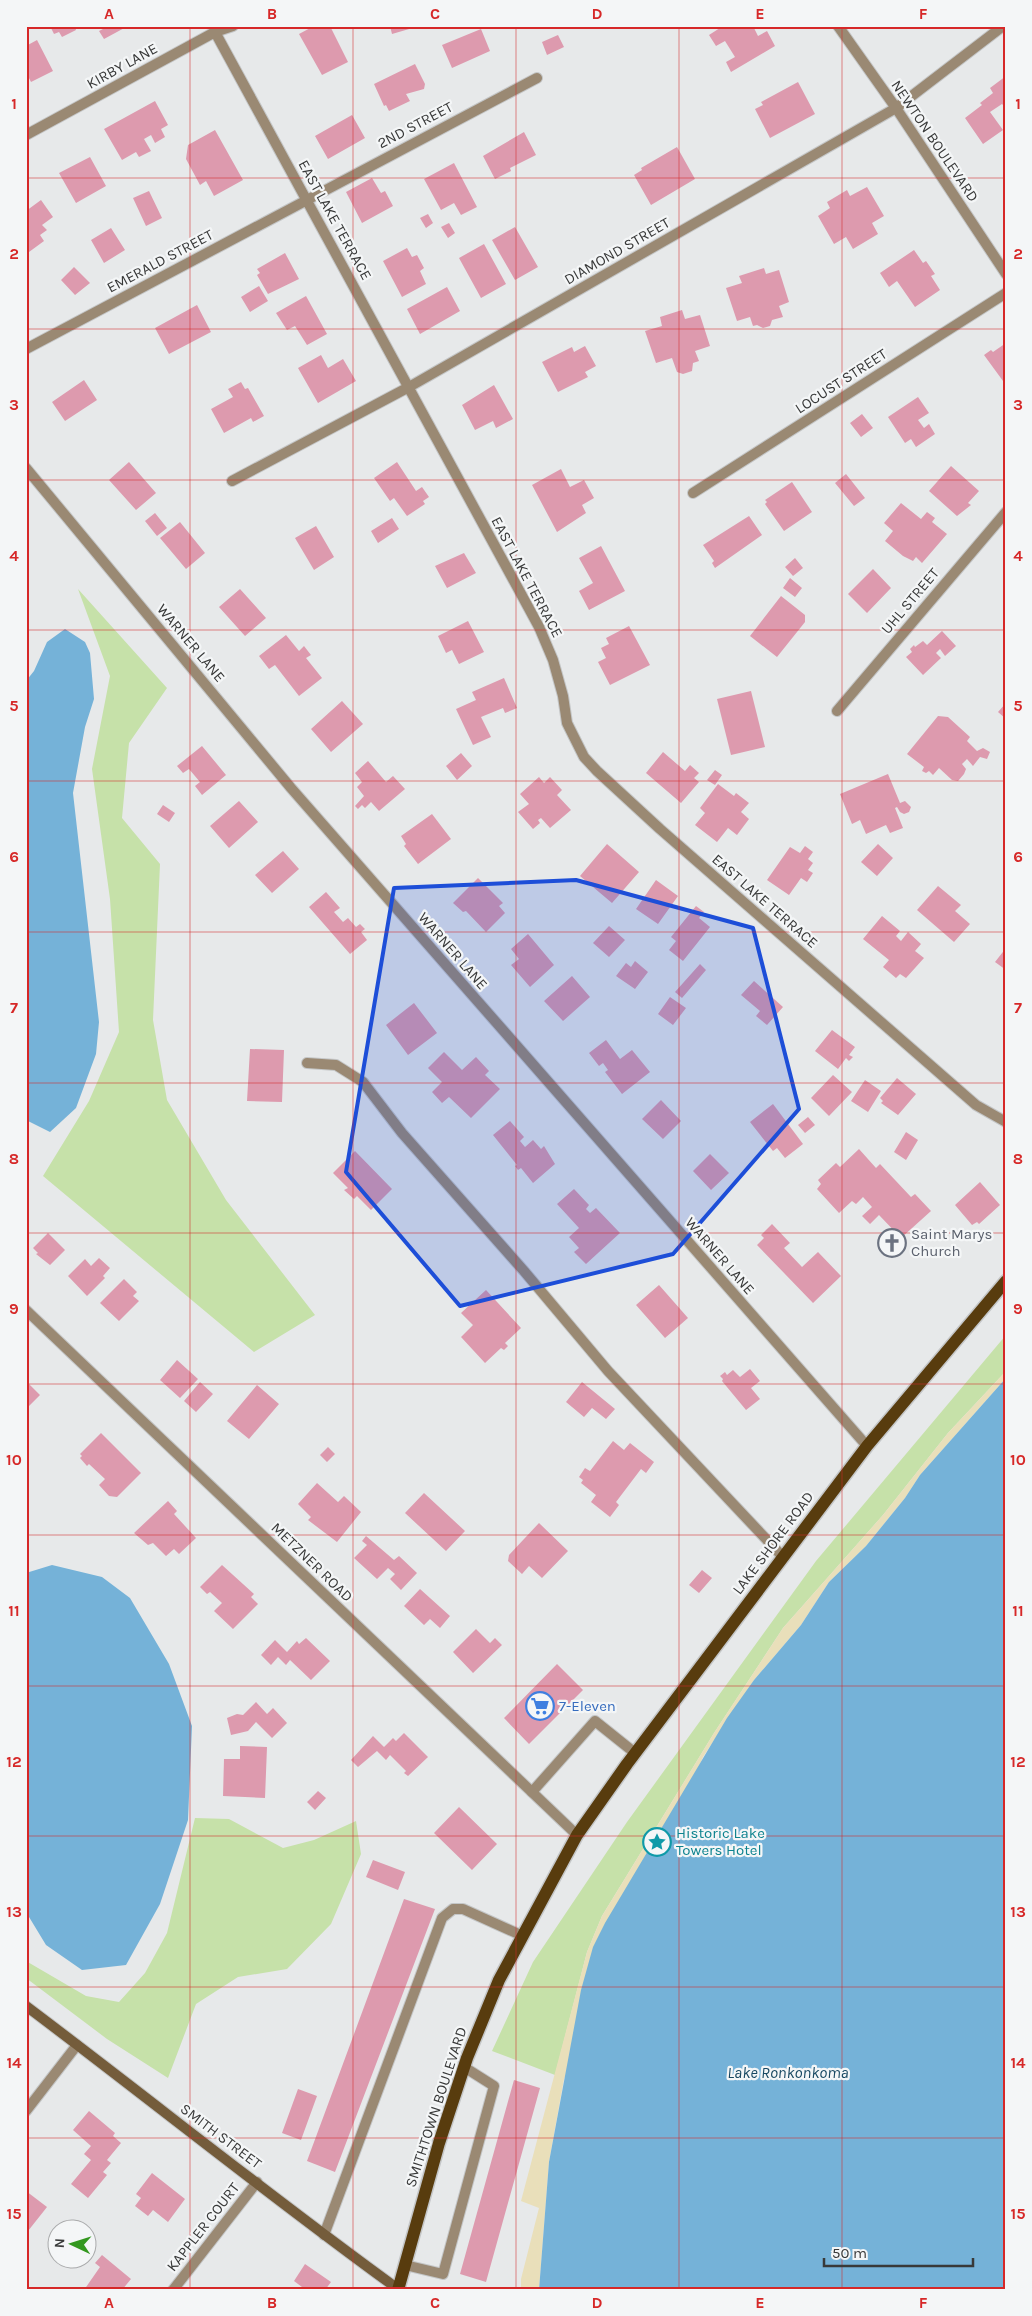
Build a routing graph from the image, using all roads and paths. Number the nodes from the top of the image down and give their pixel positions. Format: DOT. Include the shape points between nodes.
graph roads {
  1 [pos="232,26"];
  2 [pos="838,26"];
  3 [pos="1003,26"];
  4 [pos="215,32"];
  5 [pos="537,78"];
  6 [pos="896,108"];
  7 [pos="26,135"];
  8 [pos="307,200"];
  9 [pos="1006,274"];
  10 [pos="1006,293"];
  11 [pos="26,349"];
  12 [pos="409,387"];
  13 [pos="26,468"];
  14 [pos="232,481"];
  15 [pos="693,494"];
  16 [pos="1006,512"];
  17 [pos="836,710"];
  18 [pos="307,1063"];
  19 [pos="1006,1122"];
  20 [pos="1006,1281"];
  21 [pos="26,1310"];
  22 [pos="867,1446"];
  23 [pos="783,1558"];
  24 [pos="635,1753"];
  25 [pos="532,1792"];
  26 [pos="577,1835"];
  27 [pos="523,1936"];
  28 [pos="26,2006"];
  29 [pos="77,2045"];
  30 [pos="464,2067"];
  31 [pos="26,2111"];
  32 [pos="257,2182"];
  33 [pos="324,2235"];
  34 [pos="405,2265"];
  35 [pos="398,2289"];
  36 [pos="173,2290"];
  1 -- 4 [label="street, KIRBY LANE"];
  2 -- 6 [label="street, NEWTON BOULEVARD"];
  3 -- 6 [label="street, DIAMOND STREET"];
  4 -- 7 [label="street, KIRBY LANE"];
  4 -- 8 [label="street, EAST LAKE TERRACE"];
  5 -- 8 [label="street, 2ND STREET"];
  6 -- 9 [label="street, NEWTON BOULEVARD"];
  6 -- 12 [label="street, DIAMOND STREET"];
  8 -- 11 [label="street, EMERALD STREET"];
  8 -- 12 [label="street, EAST LAKE TERRACE"];
  10 -- 15 [label="street, LOCUST STREET"];
  12 -- 14 [label="street, DIAMOND STREET"];
  12 -- 19 [label="street, EAST LAKE TERRACE" via="539,627 553,660 568,723 584,757 660,829 976,1105"];
  13 -- 22 [label="street, WARNER LANE" via="291,788"];
  16 -- 17 [label="street, UHL STREET"];
  18 -- 23 [label="street" via="336,1065 363,1082 402,1133 608,1371"];
  20 -- 22 [label="main road, LAKE SHORE ROAD"];
  21 -- 25 [label="street, METZNER ROAD"];
  22 -- 23 [label="main road, LAKE SHORE ROAD"];
  23 -- 24 [label="main road, LAKE SHORE ROAD"];
  24 -- 25 [label="street" via="595,1721"];
  24 -- 26 [label="main road, LAKE SHORE ROAD"];
  25 -- 26 [label="street, METZNER ROAD"];
  26 -- 27 [label="main road, SMITHTOWN BOULEVARD"];
  27 -- 30 [label="main road, SMITHTOWN BOULEVARD" via="499,1980"];
  27 -- 33 [label="street" via="463,1909 453,1909 442,1918"];
  28 -- 29 [label="street, SMITH STREET"];
  29 -- 31 [label="street"];
  29 -- 32 [label="street, SMITH STREET"];
  30 -- 34 [label="main road, SMITHTOWN BOULEVARD"];
  30 -- 34 [label="street" via="494,2086 443,2274"];
  32 -- 33 [label="street, SMITH STREET"];
  32 -- 36 [label="street, KAPPLER COURT"];
  33 -- 35 [label="street, SMITH STREET"];
  34 -- 35 [label="main road, SMITHTOWN BOULEVARD"];
}
